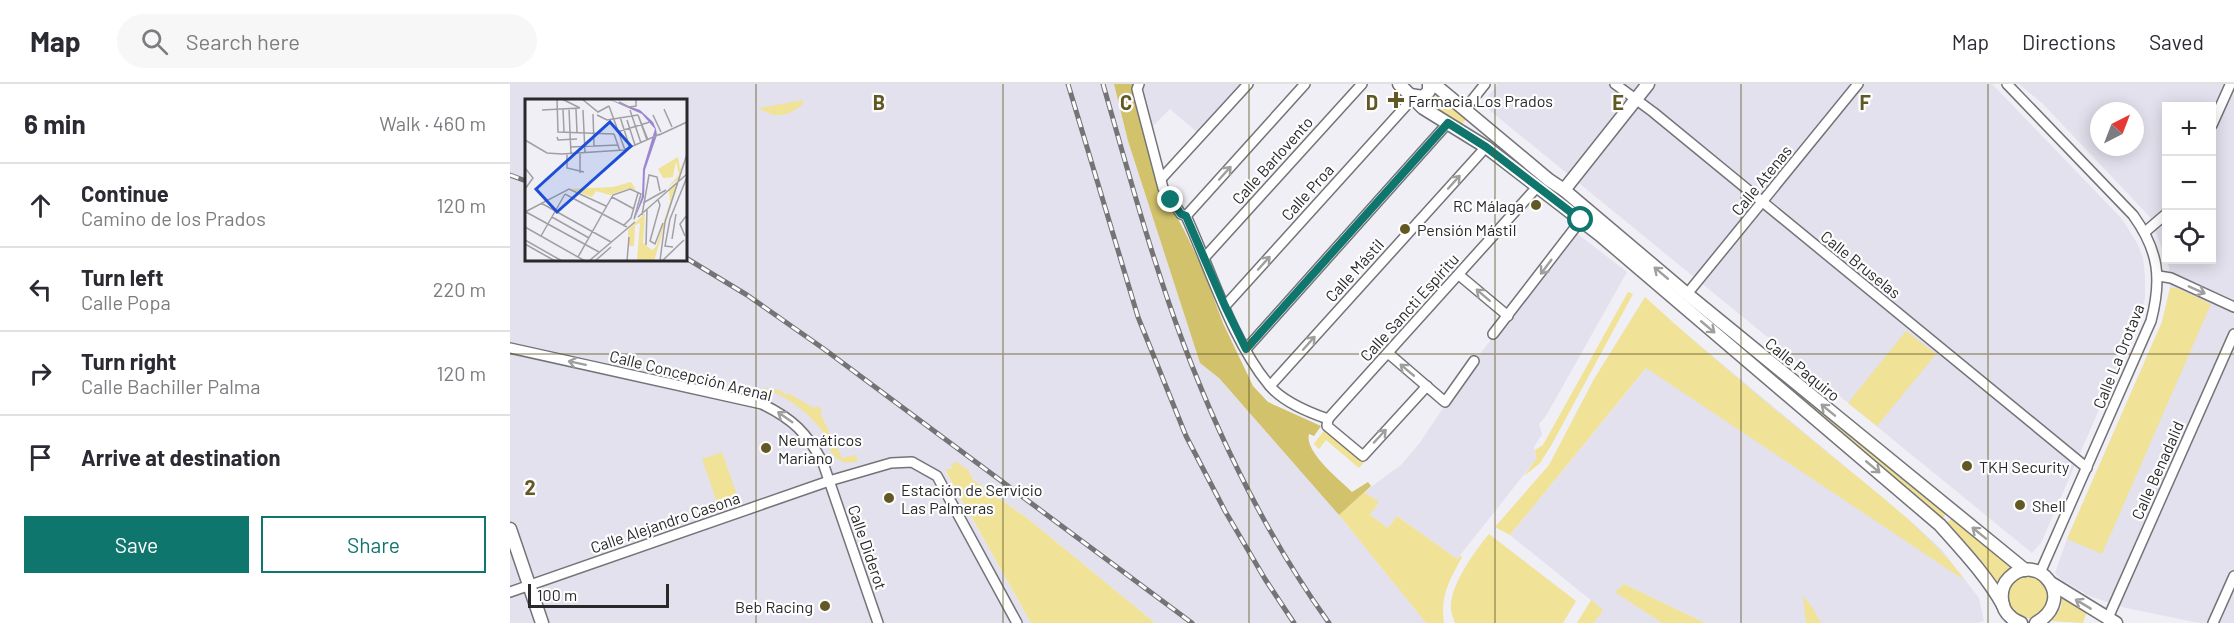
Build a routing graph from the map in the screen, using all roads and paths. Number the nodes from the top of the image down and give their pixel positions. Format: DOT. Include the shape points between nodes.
graph roads {
  1 [pos="1248,84"];
  2 [pos="1305,84"];
  3 [pos="1362,84"];
  4 [pos="1399,84"];
  5 [pos="1429,84"];
  6 [pos="1434,84"];
  7 [pos="1485,84"];
  8 [pos="1616,84"];
  9 [pos="1648,84"];
  10 [pos="1858,84"];
  11 [pos="2007,84"];
  12 [pos="2229,84"];
  13 [pos="1138,86"];
  14 [pos="2234,86"];
  15 [pos="1411,96"];
  16 [pos="1636,99"];
  17 [pos="1465,109"];
  18 [pos="2216,114"];
  19 [pos="1448,123"];
  20 [pos="1486,147"];
  21 [pos="1161,179"];
  22 [pos="1538,188"];
  23 [pos="1564,190"];
  24 [pos="1762,202"];
  25 [pos="1569,211"];
  26 [pos="1186,216"];
  27 [pos="2162,217"];
  28 [pos="1581,220"];
  29 [pos="2145,232"];
  30 [pos="1205,257"];
  31 [pos="1459,274"];
  32 [pos="2158,276"];
  33 [pos="1687,294"];
  34 [pos="1225,306"];
  35 [pos="2234,307"];
  36 [pos="1508,316"];
  37 [pos="1493,334"];
  38 [pos="2234,334"];
  39 [pos="510,348"];
  40 [pos="1246,349"];
  41 [pos="1388,353"];
  42 [pos="1474,361"];
  43 [pos="1270,386"];
  44 [pos="1427,386"];
  45 [pos="1328,419"];
  46 [pos="2087,468"];
  47 [pos="829,481"];
  48 [pos="510,529"];
  49 [pos="2025,570"];
  50 [pos="2040,573"];
  51 [pos="2234,576"];
  52 [pos="2051,584"];
  53 [pos="529,585"];
  54 [pos="510,592"];
  55 [pos="2003,605"];
  56 [pos="2112,620"];
  57 [pos="542,623"];
  58 [pos="878,623"];
  59 [pos="1017,623"];
  60 [pos="2021,623"];
  61 [pos="2036,623"];
  62 [pos="2213,623"];
  1 -- 21 [label="street"];
  26 -- 2 [label="street, one-way"];
  3 -- 30 [label="street, Calle Barlovento"];
  4 -- 15 [label="main road, Calle Paquiro"];
  5 -- 15 [label="main road" via="1429,91 1422,97"];
  6 -- 17 [label="main road, Calle Paquiro"];
  7 -- 17 [label="street"];
  8 -- 16 [label="street, Calle Bruselas"];
  9 -- 16 [label="main road"];
  10 -- 24 [label="street, Calle Atenas"];
  11 -- 29 [label="street, Calle La Orotava"];
  12 -- 14 [label="street"];
  12 -- 18 [label="street"];
  13 -- 21 [label="street"];
  15 -- 19 [label="main road, Calle Paquiro"];
  34 -- 15 [label="street, Calle Proa, one-way"];
  16 -- 23 [label="main road"];
  16 -- 24 [label="street, Calle Bruselas"];
  17 -- 23 [label="main road, Calle Paquiro"];
  19 -- 20 [label="main road, Calle Paquiro"];
  19 -- 40 [label="street"];
  20 -- 22 [label="main road, Calle Paquiro"];
  43 -- 20 [label="street, Calle Mástil, one-way"];
  21 -- 26 [label="street" via="1163,188"];
  22 -- 23 [label="main road"];
  22 -- 25 [label="main road, Calle Paquiro"];
  22 -- 31 [label="street, Calle Sancti Espíritu"];
  23 -- 25 [label="main road"];
  33 -- 23 [label="main road, Calle Paquiro, one-way"];
  24 -- 33 [label="street, Calle Atenas"];
  24 -- 46 [label="street, Calle Bruselas"];
  25 -- 28 [label="main road, Calle Paquiro"];
  26 -- 30 [label="street"];
  27 -- 29 [label="street"];
  28 -- 36 [label="street, one-way"];
  28 -- 55 [label="main road, Calle Paquiro, one-way" via="1940,525"];
  29 -- 32 [label="street, Calle La Orotava"];
  30 -- 34 [label="street"];
  36 -- 31 [label="street, one-way"];
  31 -- 41 [label="street, Calle Sancti Espíritu"];
  32 -- 35 [label="street, one-way" via="2171,278"];
  32 -- 46 [label="street, Calle La Orotava" via="2151,321"];
  49 -- 33 [label="main road, Calle Paquiro, one-way"];
  34 -- 40 [label="street"];
  36 -- 37 [label="street"];
  38 -- 56 [label="street, Calle Benadalid"];
  47 -- 39 [label="street, Calle Concepción Arenal, one-way" via="801,429 762,404"];
  40 -- 43 [label="street"];
  44 -- 41 [label="street, one-way"];
  41 -- 45 [label="street, Calle Sancti Espíritu"];
  42 -- 44 [label="street" via="1445,402"];
  43 -- 45 [label="street" via="1306,411"];
  45 -- 44 [label="street, one-way" via="1327,426 1363,456"];
  46 -- 50 [label="street, Calle La Orotava"];
  47 -- 53 [label="street, Calle Alejandro Casona"];
  47 -- 58 [label="street, Calle Diderot"];
  47 -- 59 [label="street, Calle Alejandro Casona" via="902,462 912,462 936,476"];
  48 -- 53 [label="main road"];
  49 -- 50 [label="main road"];
  49 -- 55 [label="main road" via="2008,579 2001,597"];
  50 -- 52 [label="main road"];
  51 -- 62 [label="street"];
  56 -- 52 [label="main road, one-way"];
  52 -- 61 [label="main road" via="2054,607"];
  53 -- 54 [label="street, Calle Alejandro Casona"];
  53 -- 57 [label="main road"];
  55 -- 60 [label="main road, Calle Paquiro" via="2007,614"];
}
